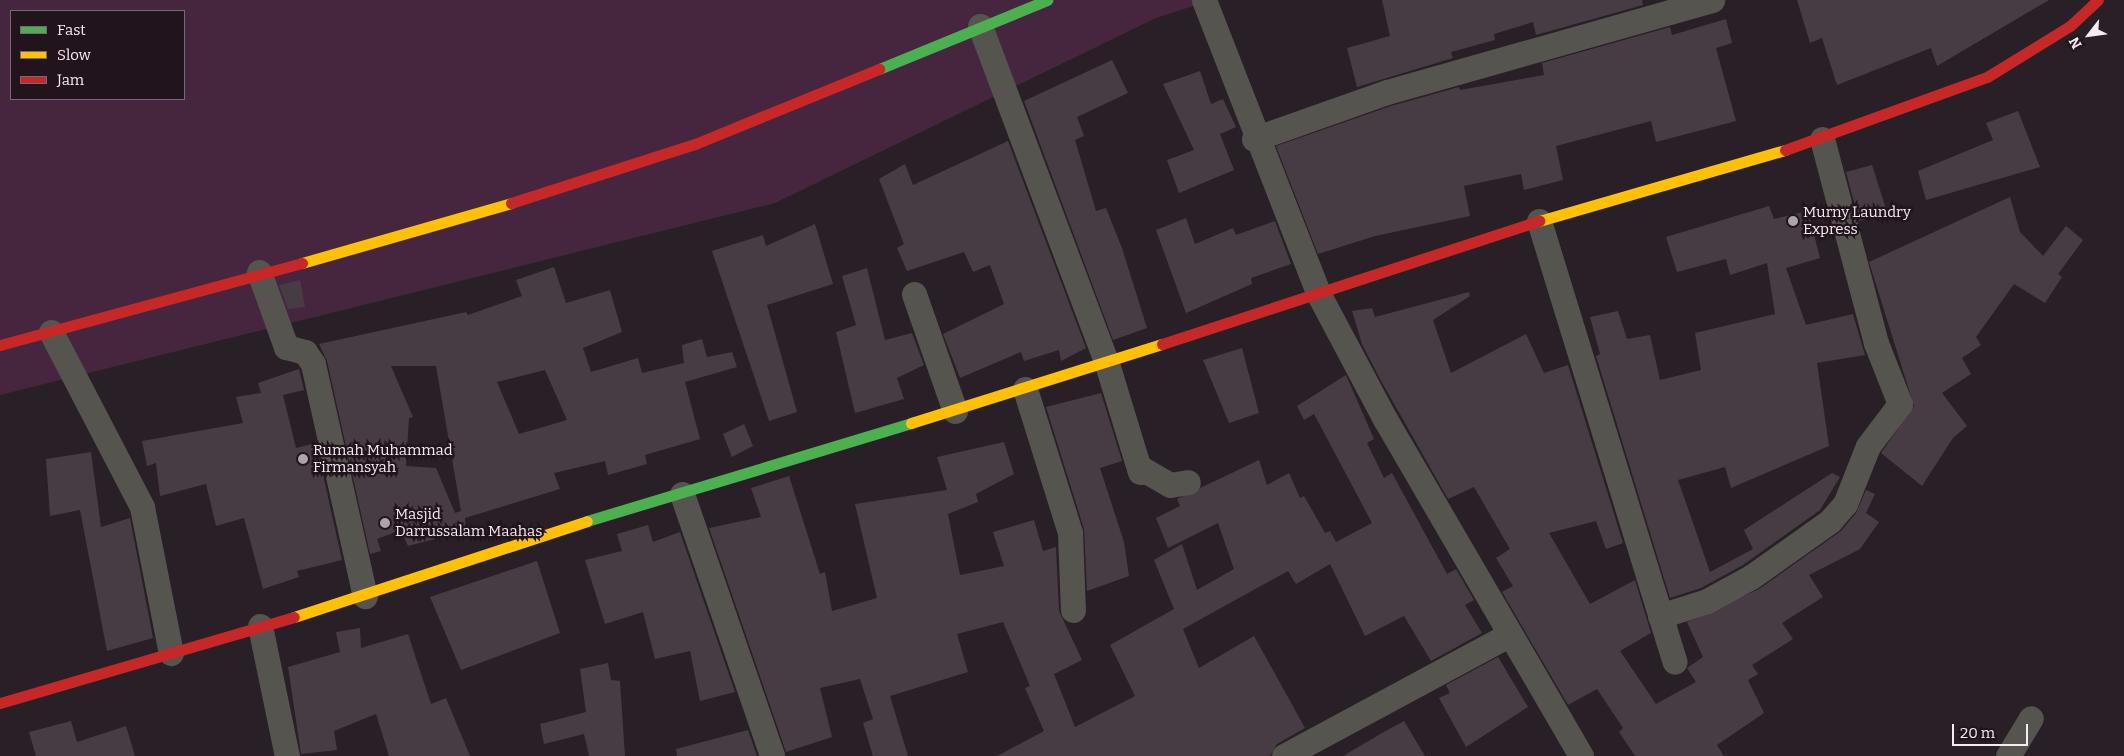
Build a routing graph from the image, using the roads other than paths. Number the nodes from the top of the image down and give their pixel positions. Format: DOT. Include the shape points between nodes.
graph roads {
  1 [pos="1046,0"];
  2 [pos="1204,0"];
  3 [pos="1712,0"];
  4 [pos="2098,0"];
  5 [pos="980,26"];
  6 [pos="1254,139"];
  7 [pos="1822,139"];
  8 [pos="1539,221"];
  9 [pos="259,272"];
  10 [pos="1318,293"];
  11 [pos="914,294"];
  12 [pos="51,332"];
  13 [pos="0,345"];
  14 [pos="1107,364"];
  15 [pos="1025,389"];
  16 [pos="955,411"];
  17 [pos="1188,482"];
  18 [pos="682,494"];
  19 [pos="365,596"];
  20 [pos="1073,610"];
  21 [pos="1660,616"];
  22 [pos="260,626"];
  23 [pos="1508,635"];
  24 [pos="171,653"];
  25 [pos="1675,662"];
  26 [pos="0,704"];
  27 [pos="2031,718"];
  28 [pos="287,756"];
  29 [pos="772,756"];
  30 [pos="1284,756"];
  31 [pos="1580,756"];
  32 [pos="2008,756"];
  1 -- 5 [label="main road"];
  2 -- 6 [label="street"];
  3 -- 6 [label="street" via="1387,92"];
  4 -- 7 [label="main road" via="2070,26 1987,77"];
  5 -- 9 [label="main road" via="696,144 430,228"];
  5 -- 14 [label="street"];
  6 -- 10 [label="street"];
  7 -- 8 [label="main road"];
  7 -- 21 [label="street" via="1876,343 1900,404 1868,446 1845,504 1830,521 1751,577 1707,601"];
  8 -- 10 [label="main road"];
  8 -- 21 [label="street"];
  9 -- 12 [label="main road"];
  9 -- 19 [label="street" via="286,347 305,352 313,364"];
  10 -- 14 [label="main road"];
  10 -- 23 [label="street"];
  11 -- 16 [label="street"];
  12 -- 13 [label="main road"];
  12 -- 24 [label="street" via="142,507"];
  14 -- 15 [label="main road"];
  14 -- 17 [label="street" via="1140,470 1170,485"];
  15 -- 16 [label="main road"];
  15 -- 20 [label="street" via="1070,533"];
  16 -- 18 [label="main road"];
  18 -- 19 [label="main road" via="547,533"];
  18 -- 29 [label="street"];
  19 -- 22 [label="main road"];
  21 -- 25 [label="street"];
  22 -- 24 [label="main road"];
  22 -- 28 [label="street"];
  23 -- 30 [label="street"];
  23 -- 31 [label="street"];
  24 -- 26 [label="main road"];
  27 -- 32 [label="street"];
}
